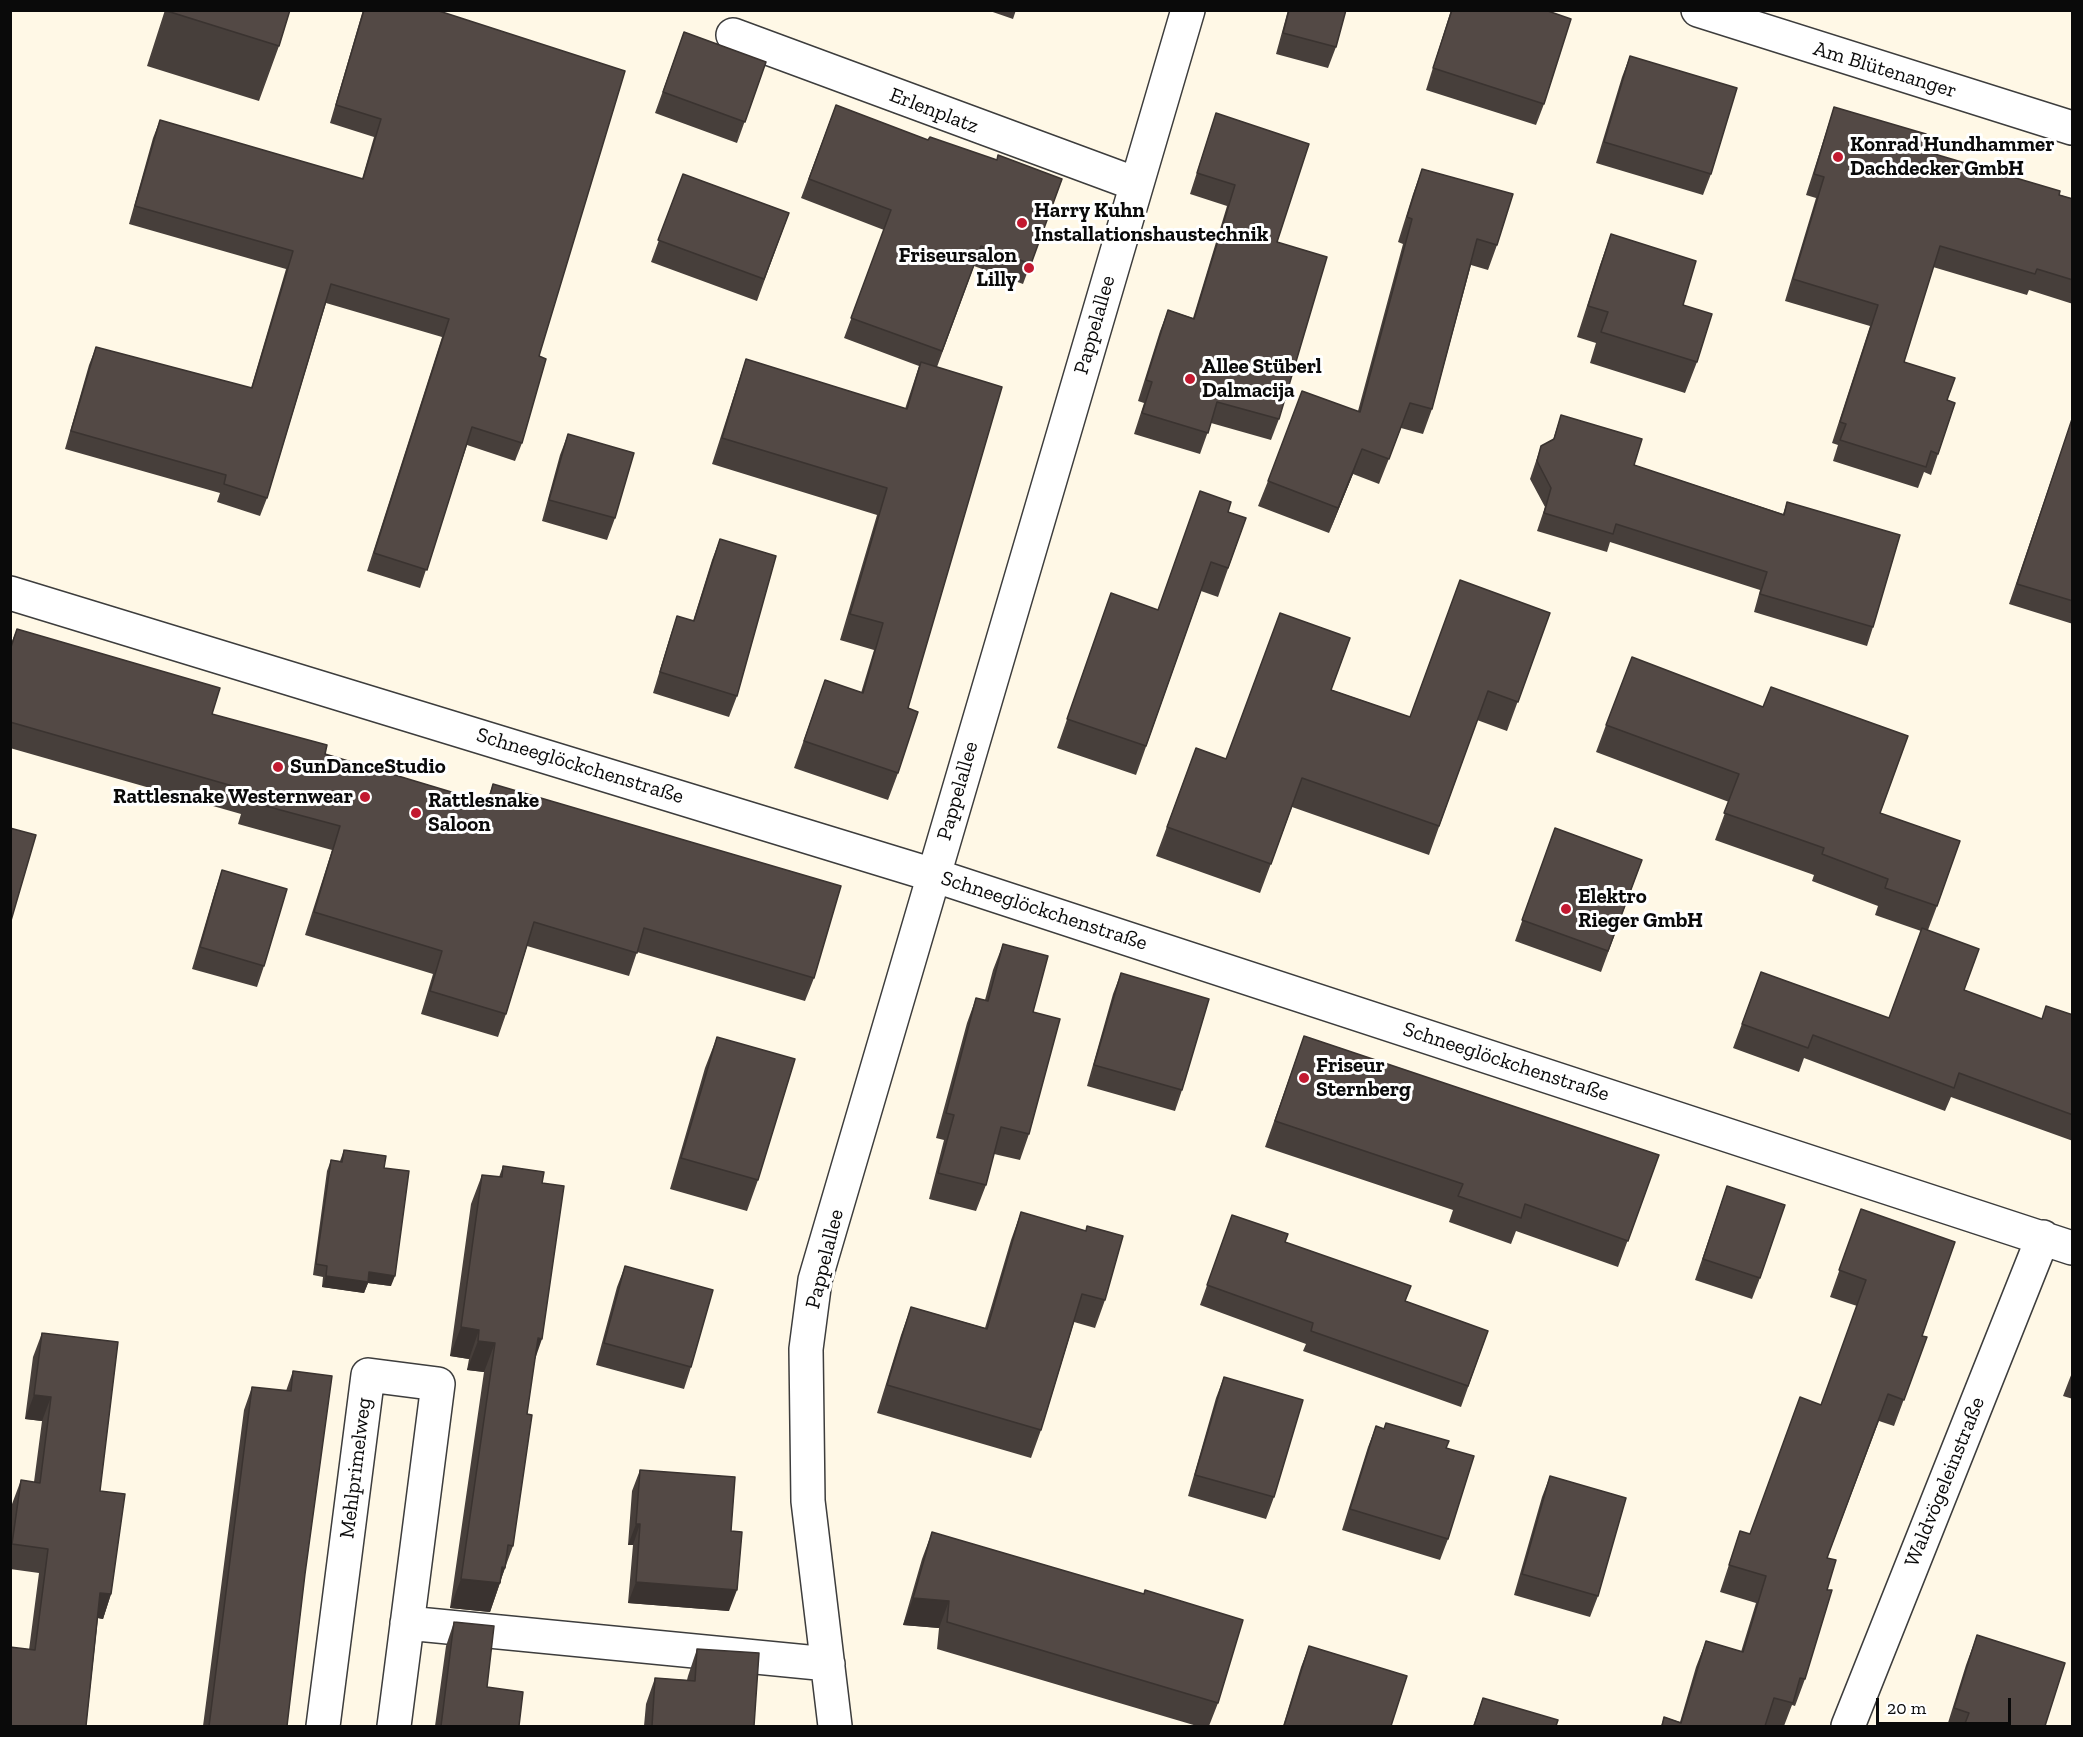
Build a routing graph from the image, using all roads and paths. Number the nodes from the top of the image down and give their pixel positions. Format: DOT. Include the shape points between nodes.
graph roads {
  1 [pos="1188,10"];
  2 [pos="1698,10"];
  3 [pos="733,35"];
  4 [pos="2073,128"];
  5 [pos="1136,184"];
  6 [pos="10,593"];
  7 [pos="933,875"];
  8 [pos="2058,1242"];
  9 [pos="407,1623"];
  10 [pos="828,1664"];
  11 [pos="323,1726"];
  12 [pos="394,1726"];
  13 [pos="836,1726"];
  14 [pos="1848,1726"];
  1 -- 5 [label="street, Pappelallee"];
  2 -- 4 [label="street, Am Blütenanger"];
  3 -- 5 [label="street, Erlenplatz"];
  5 -- 7 [label="street, Pappelallee"];
  6 -- 7 [label="street, Schneeglöckchenstraße"];
  7 -- 8 [label="street, Schneeglöckchenstraße"];
  7 -- 10 [label="street, Pappelallee" via="815,1280 806,1349 808,1501"];
  8 -- 14 [label="street, Waldvögeleinstraße"];
  9 -- 10 [label="street"];
  9 -- 11 [label="street, Mehlprimelweg" via="438,1384 368,1375"];
  9 -- 12 [label="street, Mehlprimelweg"];
  10 -- 13 [label="street, Pappelallee"];
}
